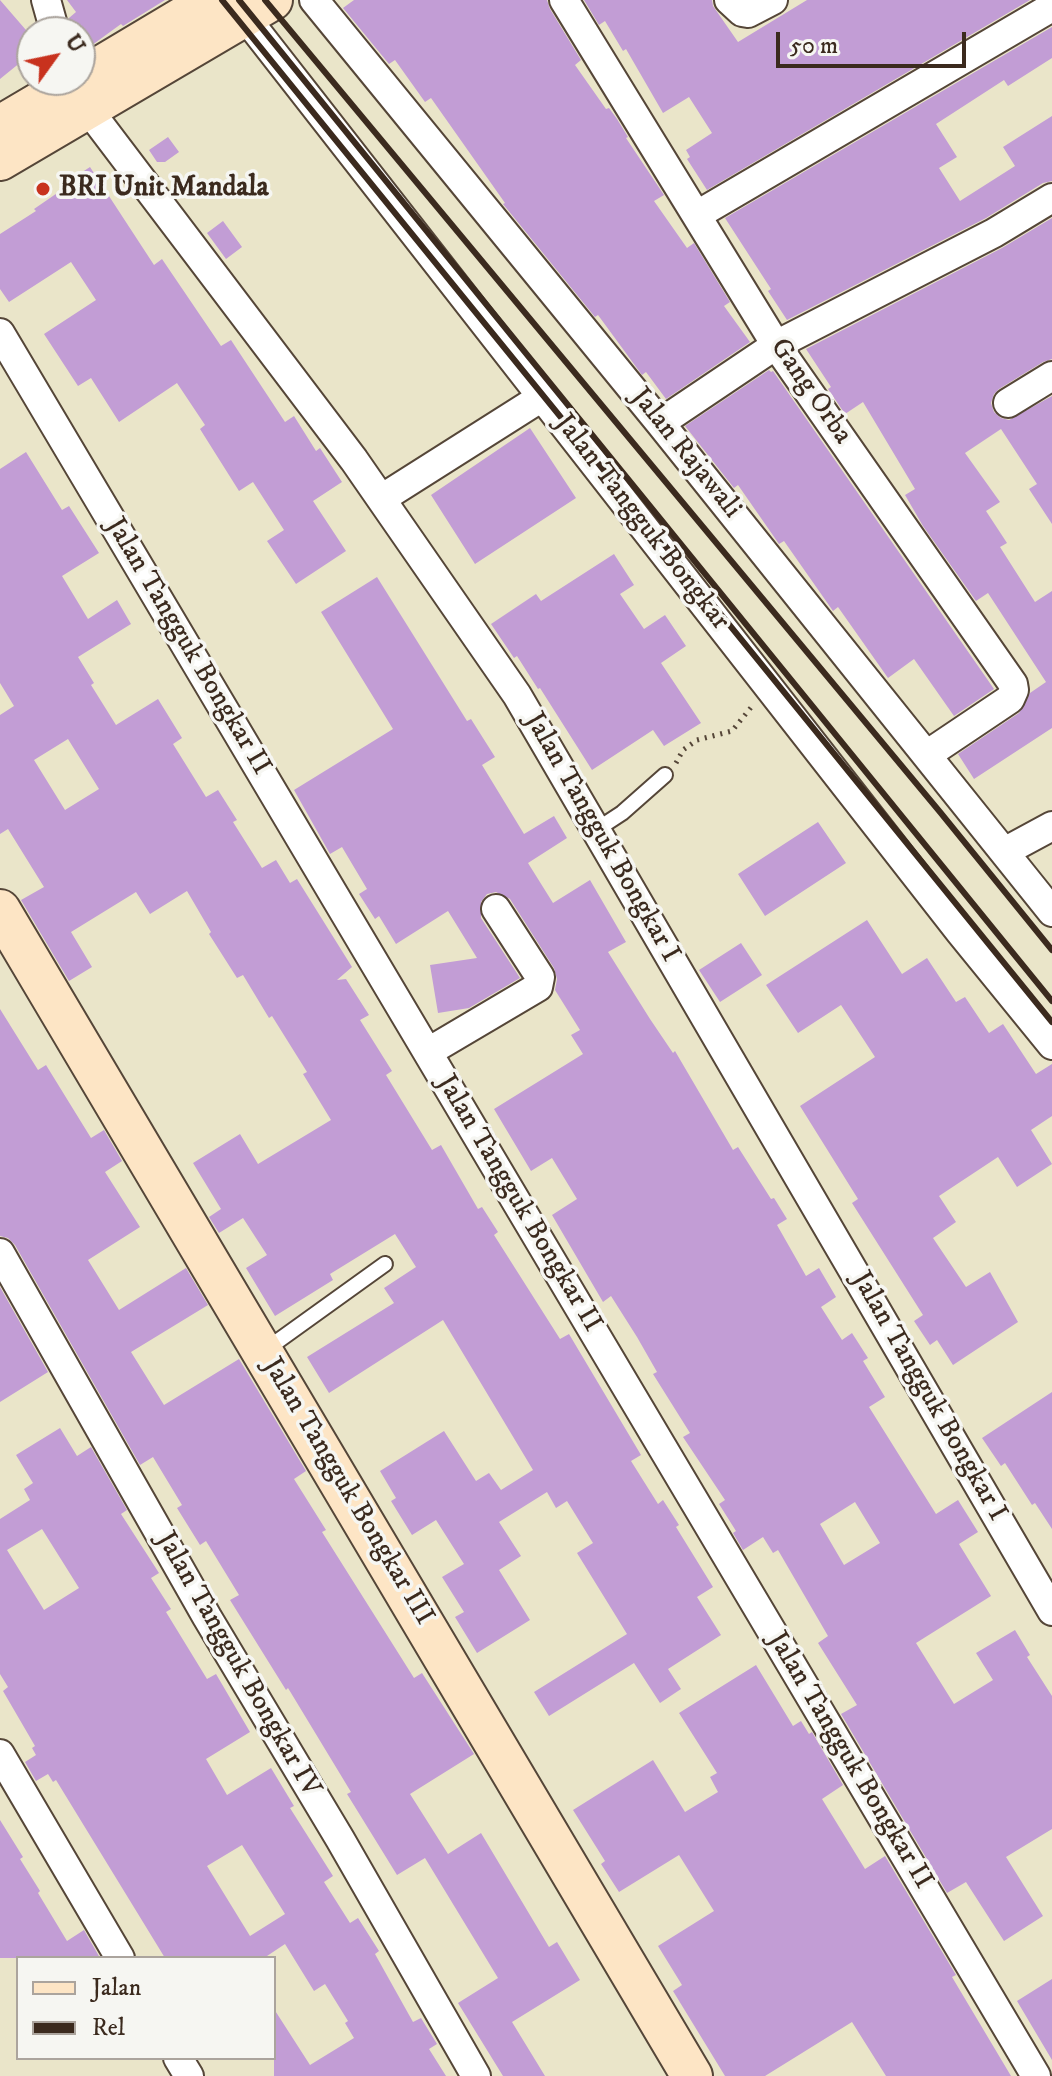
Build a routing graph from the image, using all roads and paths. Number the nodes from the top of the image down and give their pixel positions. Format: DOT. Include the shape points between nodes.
graph roads {
  1 [pos="314,0"];
  2 [pos="564,0"];
  3 [pos="729,0"];
  4 [pos="773,0"];
  5 [pos="240,4"];
  6 [pos="1052,7"];
  7 [pos="96,76"];
  8 [pos="58,96"];
  9 [pos="67,96"];
  10 [pos="84,96"];
  11 [pos="0,126"];
  12 [pos="0,160"];
  13 [pos="1052,198"];
  14 [pos="697,215"];
  15 [pos="0,333"];
  16 [pos="776,345"];
  17 [pos="1052,376"];
  18 [pos="542,397"];
  19 [pos="1008,403"];
  20 [pos="660,423"];
  21 [pos="381,499"];
  22 [pos="768,686"];
  23 [pos="934,750"];
  24 [pos="665,775"];
  25 [pos="1052,826"];
  26 [pos="596,830"];
  27 [pos="1004,852"];
  28 [pos="496,909"];
  29 [pos="0,910"];
  30 [pos="1052,912"];
  31 [pos="1052,1045"];
  32 [pos="428,1052"];
  33 [pos="0,1253"];
  34 [pos="385,1264"];
  35 [pos="263,1351"];
  36 [pos="1052,1611"];
  37 [pos="0,1754"];
  38 [pos="119,1956"];
  39 [pos="476,2076"];
  40 [pos="692,2076"];
  41 [pos="1036,2076"];
  1 -- 20 [label="street, Jalan Rajawali"];
  2 -- 14 [label="street, Gang Orba"];
  3 -- 4 [label="street" via="748,13"];
  5 -- 7 [label="street"];
  5 -- 18 [label="street, Jalan Tangguk Bongkar"];
  6 -- 14 [label="street"];
  8 -- 11 [label="street"];
  9 -- 12 [label="street"];
  10 -- 21 [label="street, Jalan Tangguk Bongkar I"];
  13 -- 16 [label="street"];
  14 -- 16 [label="street, Gang Orba"];
  15 -- 32 [label="street, Jalan Tangguk Bongkar II"];
  16 -- 20 [label="street"];
  16 -- 23 [label="street, Gang Orba" via="1013,684 1010,699"];
  17 -- 19 [label="street"];
  18 -- 21 [label="street"];
  18 -- 22 [label="street, Jalan Tangguk Bongkar"];
  20 -- 27 [label="street, Jalan Rajawali"];
  21 -- 26 [label="street, Jalan Tangguk Bongkar I" via="517,695"];
  22 -- 24 [label="path" via="732,731 689,745"];
  22 -- 31 [label="street, Jalan Tangguk Bongkar"];
  24 -- 26 [label="lane"];
  25 -- 27 [label="street"];
  26 -- 36 [label="street, Jalan Tangguk Bongkar I"];
  27 -- 30 [label="street, Jalan Rajawali"];
  28 -- 32 [label="street" via="540,977 538,987"];
  29 -- 35 [label="street, Jalan Tangguk Bongkar III"];
  32 -- 41 [label="street, Jalan Tangguk Bongkar II"];
  33 -- 39 [label="street, Jalan Tangguk Bongkar IV"];
  34 -- 35 [label="lane"];
  35 -- 40 [label="street, Jalan Tangguk Bongkar III"];
  37 -- 38 [label="street"];
}
